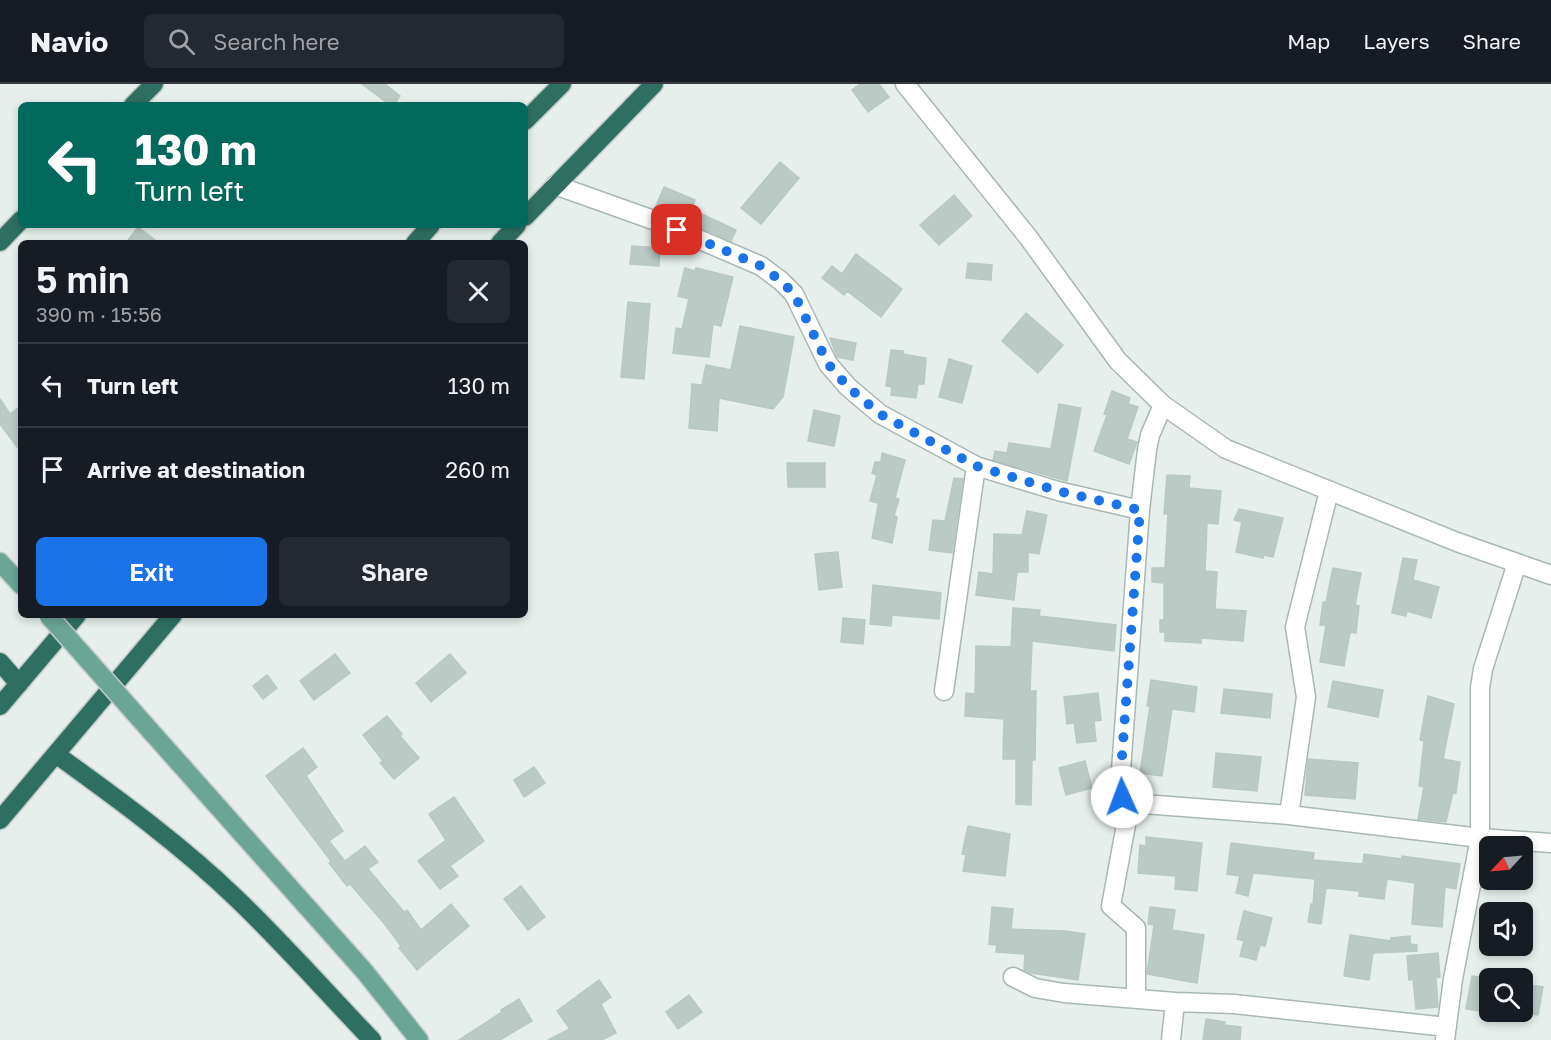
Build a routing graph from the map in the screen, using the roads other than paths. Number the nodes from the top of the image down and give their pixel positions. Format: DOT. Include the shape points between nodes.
graph roads {
  1 [pos="154,84"];
  2 [pos="562,84"];
  3 [pos="654,84"];
  4 [pos="905,84"];
  5 [pos="136,102"];
  6 [pos="528,118"];
  7 [pos="555,185"];
  8 [pos="528,214"];
  9 [pos="18,223"];
  10 [pos="428,228"];
  11 [pos="514,228"];
  12 [pos="418,240"];
  13 [pos="503,240"];
  14 [pos="0,242"];
  15 [pos="1162,405"];
  16 [pos="976,466"];
  17 [pos="1329,490"];
  18 [pos="1140,510"];
  19 [pos="0,562"];
  20 [pos="1517,563"];
  21 [pos="1551,575"];
  22 [pos="18,582"];
  23 [pos="51,618"];
  24 [pos="75,618"];
  25 [pos="171,618"];
  26 [pos="0,662"];
  27 [pos="19,684"];
  28 [pos="944,691"];
  29 [pos="0,706"];
  30 [pos="57,755"];
  31 [pos="1130,803"];
  32 [pos="1289,815"];
  33 [pos="0,820"];
  34 [pos="1480,836"];
  35 [pos="1479,838"];
  36 [pos="1533,842"];
  37 [pos="1479,843"];
  38 [pos="1551,843"];
  39 [pos="1013,977"];
  40 [pos="1136,999"];
  41 [pos="1175,1002"];
  42 [pos="1446,1034"];
  43 [pos="372,1040"];
  44 [pos="418,1040"];
  45 [pos="1171,1040"];
  1 -- 5 [label="highway"];
  2 -- 6 [label="highway"];
  3 -- 7 [label="highway"];
  4 -- 15 [label="street" via="1029,237 1118,361"];
  7 -- 8 [label="highway"];
  7 -- 16 [label="street" via="656,221 761,266 794,294 828,364 848,387 880,414"];
  9 -- 14 [label="highway"];
  10 -- 12 [label="highway"];
  11 -- 13 [label="highway"];
  15 -- 17 [label="street" via="1226,448"];
  15 -- 18 [label="street" via="1150,435"];
  16 -- 18 [label="street"];
  16 -- 28 [label="street"];
  17 -- 20 [label="street"];
  17 -- 32 [label="street" via="1295,627 1306,697"];
  18 -- 31 [label="street" via="1120,784 1122,797"];
  19 -- 22 [label="main road"];
  20 -- 21 [label="street"];
  20 -- 34 [label="street" via="1480,688"];
  23 -- 44 [label="main road, bridge" via="365,972"];
  24 -- 27 [label="highway"];
  25 -- 30 [label="highway"];
  26 -- 27 [label="highway"];
  27 -- 29 [label="highway"];
  30 -- 33 [label="highway"];
  30 -- 43 [label="highway" via="154,828 235,897"];
  31 -- 32 [label="street"];
  31 -- 40 [label="street" via="1111,906 1136,928"];
  32 -- 35 [label="street"];
  36 -- 38 [label="street"];
  37 -- 42 [label="street"];
  39 -- 40 [label="street" via="1035,988"];
  40 -- 41 [label="street"];
  41 -- 42 [label="street" via="1234,1004"];
  41 -- 45 [label="street"];
}
